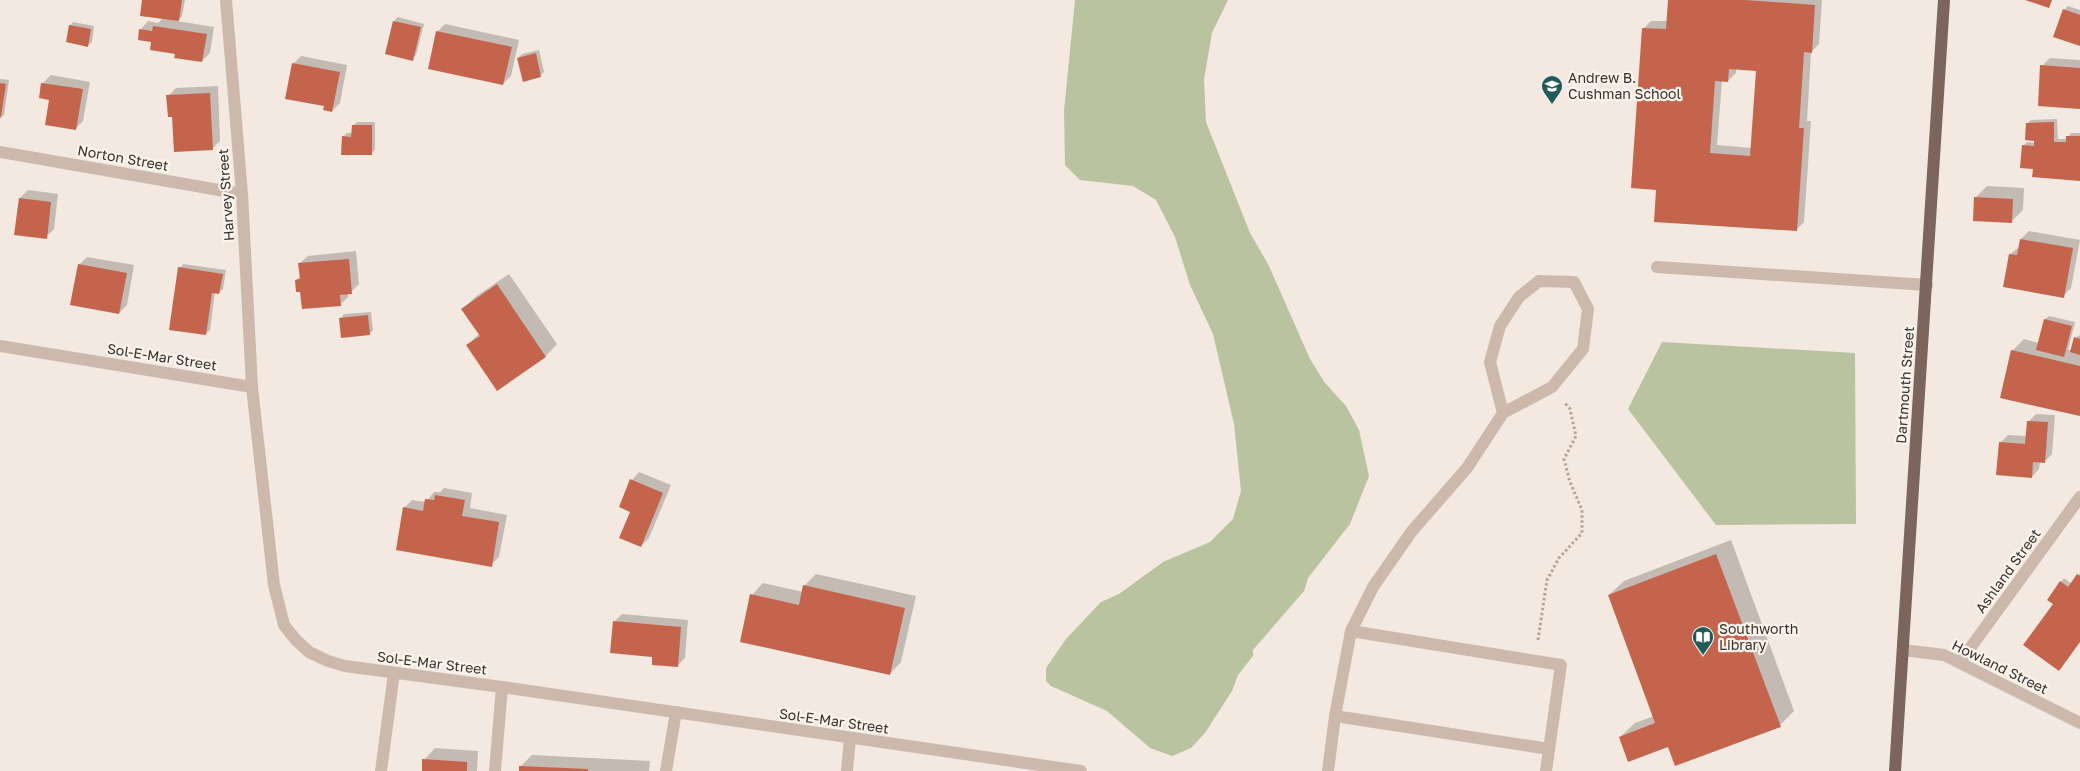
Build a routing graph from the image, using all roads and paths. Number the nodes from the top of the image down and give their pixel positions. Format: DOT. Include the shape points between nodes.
graph roads {
  1 [pos="226,0"];
  2 [pos="1944,0"];
  3 [pos="0,152"];
  4 [pos="242,194"];
  5 [pos="1657,267"];
  6 [pos="1926,286"];
  7 [pos="0,346"];
  8 [pos="252,387"];
  9 [pos="1552,387"];
  10 [pos="1503,414"];
  11 [pos="2080,497"];
  12 [pos="1351,631"];
  13 [pos="1903,650"];
  14 [pos="1535,660"];
  15 [pos="1960,662"];
  16 [pos="394,673"];
  17 [pos="502,687"];
  18 [pos="676,712"];
  19 [pos="1335,716"];
  20 [pos="2080,723"];
  21 [pos="850,738"];
  22 [pos="1549,749"];
  23 [pos="381,771"];
  24 [pos="495,771"];
  25 [pos="666,771"];
  26 [pos="847,771"];
  27 [pos="1081,771"];
  28 [pos="1328,771"];
  29 [pos="1546,771"];
  30 [pos="1895,771"];
  1 -- 4 [label="street, Harvey Street"];
  2 -- 6 [label="main road, Dartmouth Street"];
  3 -- 4 [label="street, Norton Street"];
  4 -- 8 [label="street, Harvey Street"];
  5 -- 6 [label="street"];
  6 -- 13 [label="main road, Dartmouth Street"];
  7 -- 8 [label="street, Sol-E-Mar Street"];
  8 -- 16 [label="street, Sol-E-Mar Street" via="274,585 284,625 309,652 328,661"];
  9 -- 10 [label="street"];
  9 -- 10 [label="street" via="1583,348 1588,309 1574,282 1539,282 1519,297 1500,326 1490,362"];
  9 -- 14 [label="path" via="1570,410 1576,436 1564,459 1582,510 1582,533 1559,558 1547,580"];
  10 -- 12 [label="street" via="1467,468 1412,531 1373,587"];
  11 -- 15 [label="street, Ashland Street"];
  12 -- 14 [label="street"];
  12 -- 19 [label="street"];
  13 -- 15 [label="street, Howland Street" via="1944,655"];
  13 -- 30 [label="main road, Dartmouth Street"];
  14 -- 22 [label="street" via="1561,665"];
  15 -- 20 [label="street, Howland Street"];
  16 -- 17 [label="street, Sol-E-Mar Street"];
  16 -- 23 [label="street"];
  17 -- 18 [label="street, Sol-E-Mar Street"];
  17 -- 24 [label="street"];
  18 -- 21 [label="street, Sol-E-Mar Street"];
  18 -- 25 [label="street"];
  19 -- 22 [label="street"];
  19 -- 28 [label="street"];
  21 -- 26 [label="street"];
  21 -- 27 [label="street, Sol-E-Mar Street"];
  22 -- 29 [label="street"];
}
